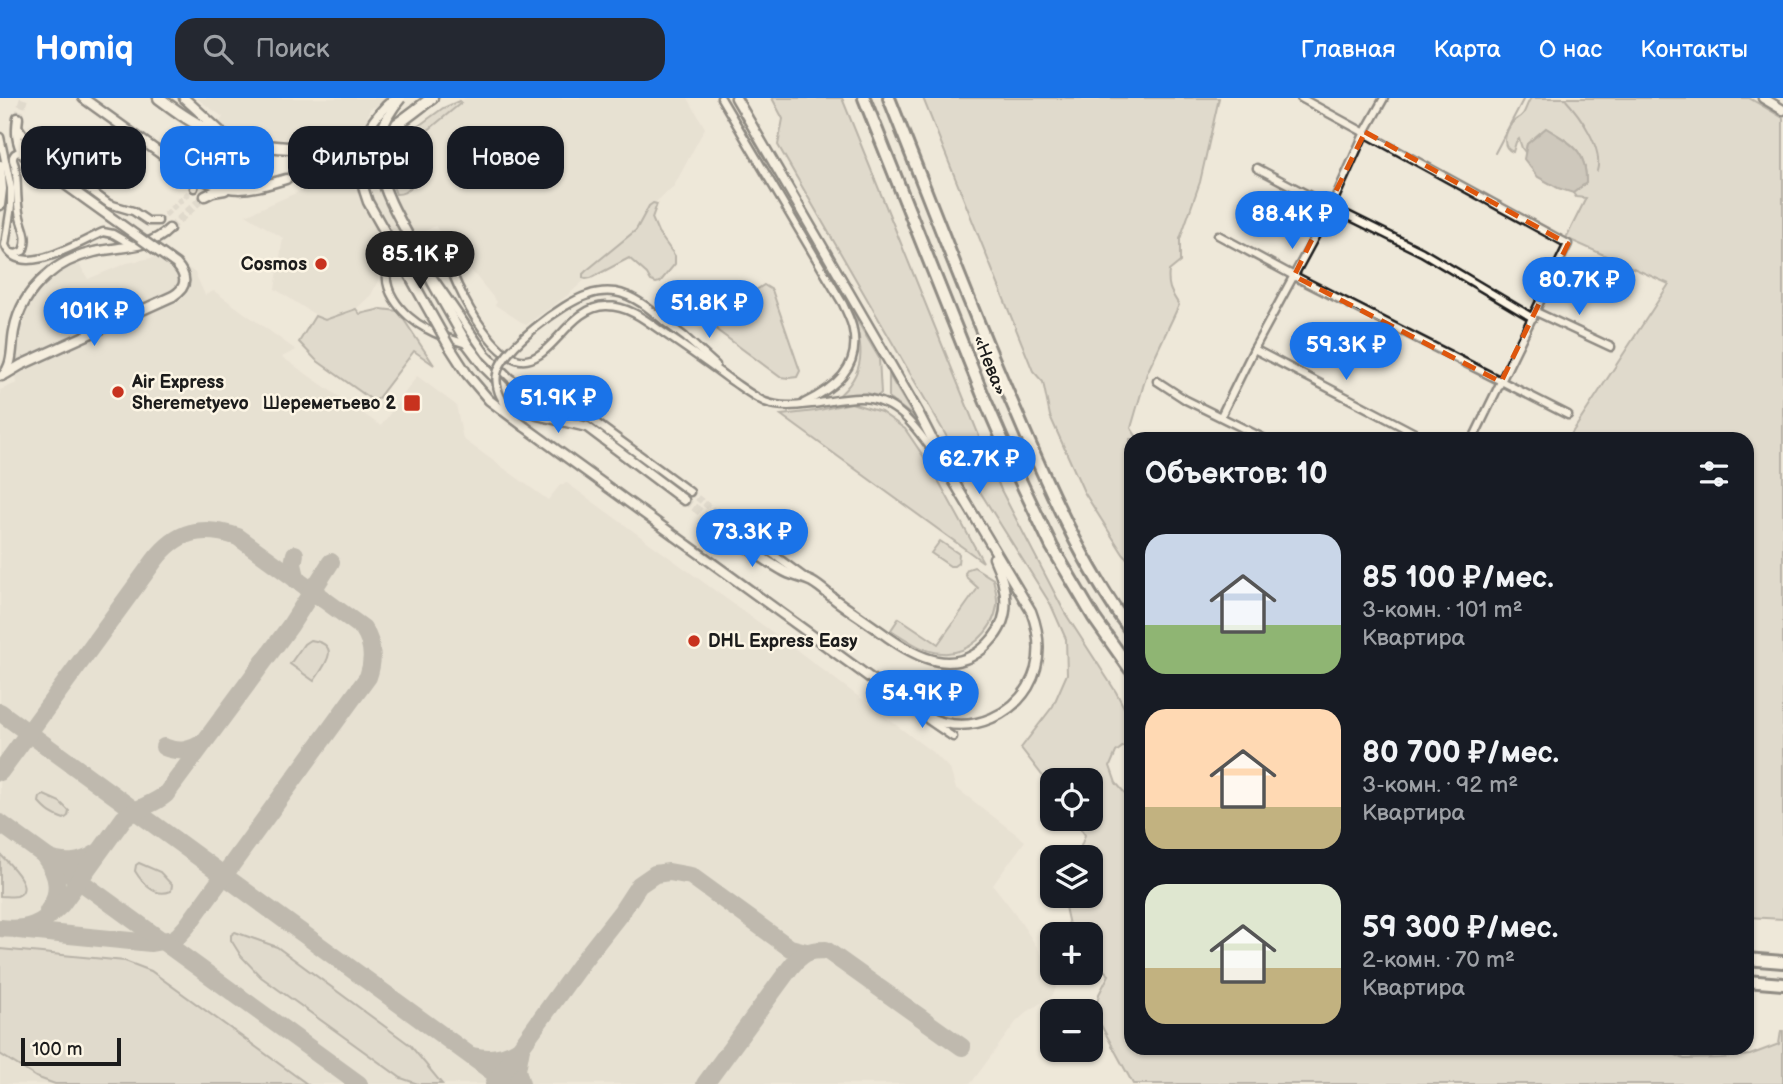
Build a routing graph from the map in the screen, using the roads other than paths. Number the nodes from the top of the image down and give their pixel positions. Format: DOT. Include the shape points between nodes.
graph roads {
  1 [pos="83,98"];
  2 [pos="159,98"];
  3 [pos="184,98"];
  4 [pos="395,98"];
  5 [pos="401,98"];
  6 [pos="432,98"];
  7 [pos="721,98"];
  8 [pos="736,98"];
  9 [pos="864,98"];
  10 [pos="889,98"];
  11 [pos="1301,98"];
  12 [pos="1384,98"];
  13 [pos="1763,98"];
  14 [pos="1783,110"];
  15 [pos="17,121"];
  16 [pos="201,126"];
  17 [pos="213,126"];
  18 [pos="394,126"];
  19 [pos="1365,132"];
  20 [pos="0,137"];
  21 [pos="21,149"];
  22 [pos="160,153"];
  23 [pos="21,154"];
  24 [pos="0,165"];
  25 [pos="1257,169"];
  26 [pos="71,189"];
  27 [pos="231,189"];
  28 [pos="205,196"];
  29 [pos="1,201"];
  30 [pos="1331,208"];
  31 [pos="158,221"];
  32 [pos="169,229"];
  33 [pos="1217,235"];
  34 [pos="133,246"];
  35 [pos="9,252"];
  36 [pos="1294,276"];
  37 [pos="454,315"];
  38 [pos="1535,315"];
  39 [pos="467,344"];
  40 [pos="1611,347"];
  41 [pos="1254,349"];
  42 [pos="1,376"];
  43 [pos="732,381"];
  44 [pos="1157,381"];
  45 [pos="1501,382"];
  46 [pos="800,406"];
  47 [pos="1569,415"];
  48 [pos="1221,416"];
  49 [pos="525,427"];
  50 [pos="1252,432"];
  51 [pos="1413,432"];
  52 [pos="1476,432"];
  53 [pos="954,482"];
  54 [pos="687,496"];
  55 [pos="715,517"];
  56 [pos="978,524"];
  57 [pos="1124,622"];
  58 [pos="1124,660"];
  59 [pos="915,710"];
  60 [pos="953,737"];
  61 [pos="1754,960"];
  62 [pos="1783,962"];
  63 [pos="1754,982"];
  64 [pos="1783,984"];
  1 -- 22 [label="street"];
  2 -- 16 [label="main road"];
  3 -- 17 [label="street"];
  4 -- 49 [label="street, bridge" via="377,116 363,144 360,178 368,202 467,374 495,406"];
  5 -- 37 [label="street, bridge" via="381,131 378,162 387,194"];
  6 -- 18 [label="main road"];
  7 -- 46 [label="street" via="843,304 853,329 853,357 840,379"];
  8 -- 53 [label="street"];
  9 -- 58 [label="highway, «Нева»" via="1019,478 1052,547"];
  10 -- 57 [label="highway, «Нева»" via="1040,468 1072,537"];
  11 -- 19 [label="street"];
  12 -- 19 [label="street"];
  13 -- 14 [label="street"];
  15 -- 21 [label="street"];
  15 -- 31 [label="street" via="30,144 109,204 133,211 148,222"];
  19 -- 30 [label="street"];
  19 -- 38 [label="street" via="1568,243"];
  20 -- 35 [label="street" via="11,188 5,237"];
  23 -- 35 [label="street" via="13,156 26,242 23,251"];
  24 -- 29 [label="street"];
  25 -- 30 [label="street"];
  26 -- 42 [label="street, bridge" via="176,264 185,281 183,288"];
  27 -- 28 [label="street"];
  30 -- 36 [label="street"];
  30 -- 38 [label="street"];
  32 -- 34 [label="street" via="155,240"];
  33 -- 36 [label="street"];
  34 -- 35 [label="street" via="103,232 40,260 15,258"];
  34 -- 42 [label="street" via="76,258 47,275 18,316 9,367"];
  36 -- 41 [label="street"];
  36 -- 45 [label="street"];
  37 -- 39 [label="street"];
  37 -- 54 [label="street" via="510,378 541,397 580,411"];
  38 -- 40 [label="street"];
  38 -- 45 [label="street"];
  39 -- 43 [label="street" via="416,323 390,293 386,274 405,247 416,243 436,248 478,320 505,354 516,359 538,356 581,314 617,306"];
  39 -- 54 [label="street" via="486,369 537,415 587,427"];
  41 -- 48 [label="street"];
  41 -- 51 [label="street"];
  43 -- 46 [label="street" via="767,402"];
  43 -- 49 [label="street, bridge" via="692,343 632,298 616,292 587,295 557,312 500,363 496,386 500,398"];
  44 -- 48 [label="street"];
  45 -- 47 [label="street"];
  45 -- 52 [label="street"];
  46 -- 53 [label="street" via="855,398 884,403 912,424"];
  48 -- 50 [label="street"];
  49 -- 59 [label="street"];
  53 -- 56 [label="street"];
  55 -- 56 [label="street" via="765,561 811,582 909,652 939,662 956,661 983,649 996,635 1006,609 1004,582"];
  56 -- 59 [label="street" via="1038,630 1036,671 1014,704 987,720 946,723"];
  59 -- 60 [label="street"];
  61 -- 62 [label="highway"];
  63 -- 64 [label="highway"];
}
